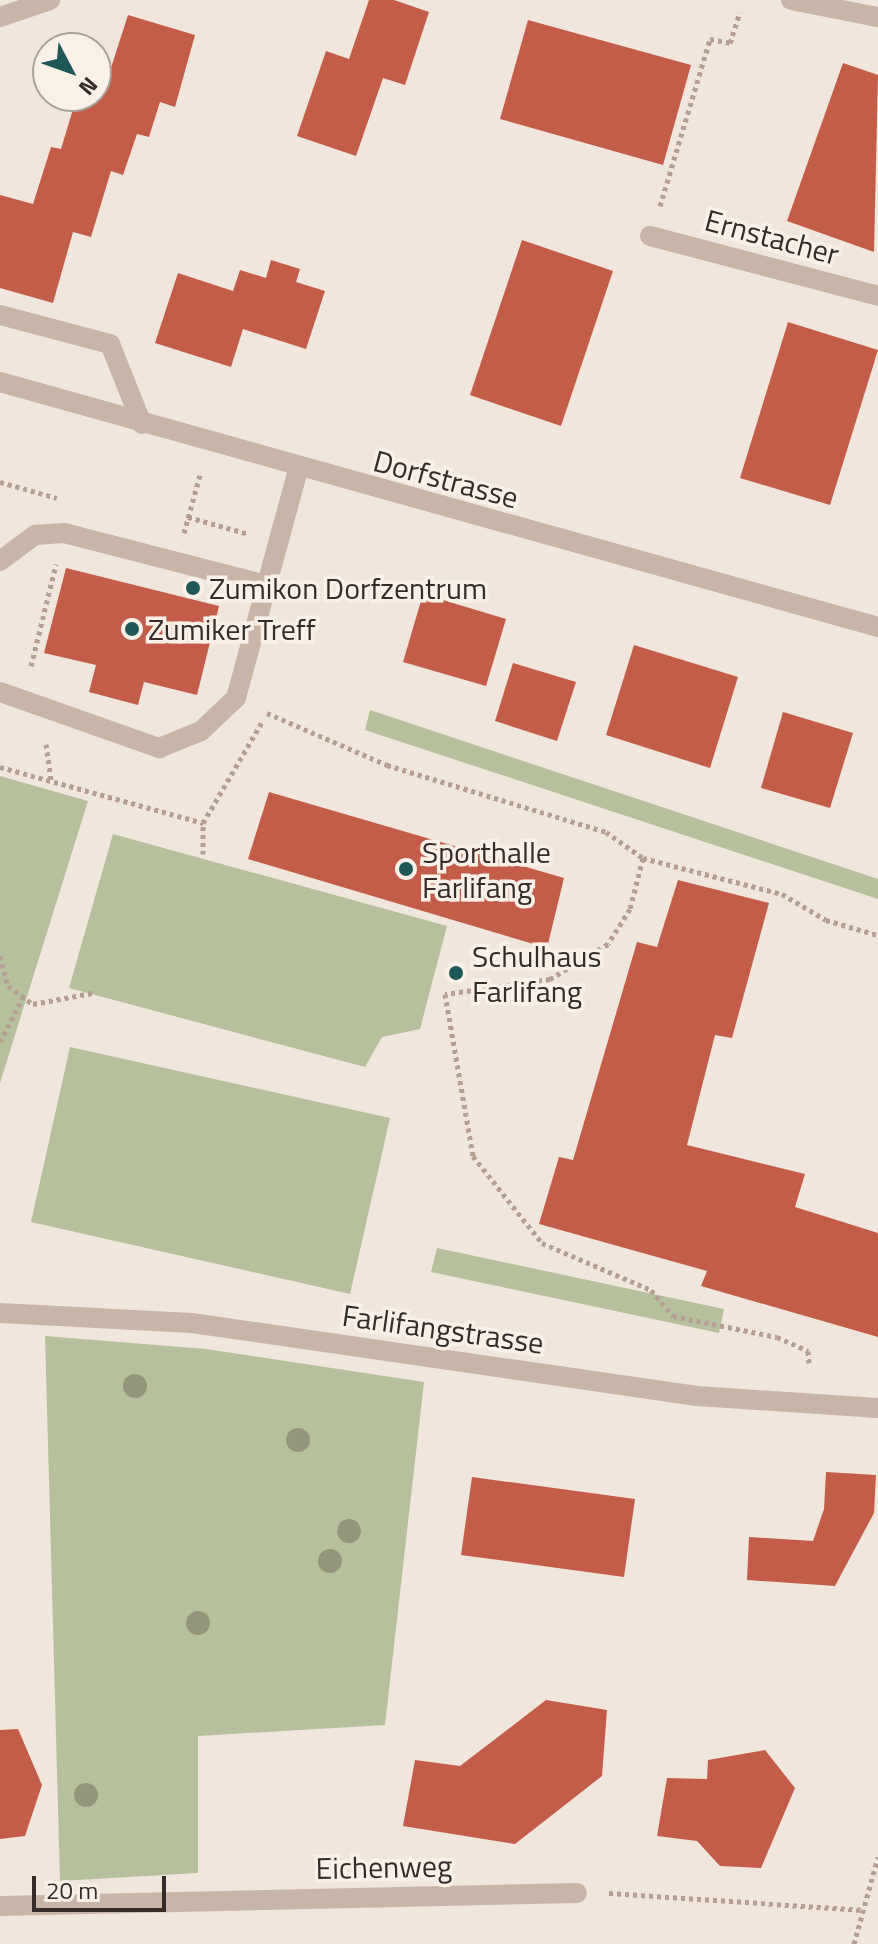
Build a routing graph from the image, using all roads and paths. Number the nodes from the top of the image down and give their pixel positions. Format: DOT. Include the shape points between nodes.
graph roads {
  1 [pos="50,0"];
  2 [pos="791,0"];
  3 [pos="740,13"];
  4 [pos="0,17"];
  5 [pos="878,17"];
  6 [pos="657,213"];
  7 [pos="650,236"];
  8 [pos="878,296"];
  9 [pos="0,315"];
  10 [pos="0,382"];
  11 [pos="142,424"];
  12 [pos="298,470"];
  13 [pos="200,475"];
  14 [pos="188,517"];
  15 [pos="183,535"];
  16 [pos="251,535"];
  17 [pos="58,557"];
  18 [pos="0,561"];
  19 [pos="267,585"];
  20 [pos="878,627"];
  21 [pos="36,673"];
  22 [pos="0,692"];
  23 [pos="40,740"];
  24 [pos="0,767"];
  25 [pos="51,781"];
  26 [pos="203,823"];
  27 [pos="203,854"];
  28 [pos="643,858"];
  29 [pos="878,935"];
  30 [pos="0,956"];
  31 [pos="92,993"];
  32 [pos="23,997"];
  33 [pos="0,1042"];
  34 [pos="0,1313"];
  35 [pos="809,1363"];
  36 [pos="878,1408"];
  37 [pos="878,1857"];
  38 [pos="577,1893"];
  39 [pos="0,1906"];
  40 [pos="863,1910"];
  41 [pos="854,1944"];
  1 -- 4 [label="street"];
  2 -- 5 [label="street"];
  3 -- 6 [label="path" via="730,43 710,39"];
  7 -- 8 [label="street, Ernstacher"];
  9 -- 11 [label="street" via="110,344"];
  10 -- 11 [label="street, Dorfstrasse"];
  11 -- 12 [label="street, Dorfstrasse"];
  12 -- 19 [label="street"];
  12 -- 20 [label="street, Dorfstrasse"];
  13 -- 14 [label="path"];
  14 -- 15 [label="path"];
  14 -- 16 [label="path"];
  17 -- 21 [label="path" via="29,664"];
  18 -- 19 [label="street" via="35,535 64,533"];
  19 -- 22 [label="street" via="236,698 201,731 159,748"];
  23 -- 25 [label="path" via="53,765"];
  24 -- 25 [label="path"];
  25 -- 26 [label="path"];
  26 -- 27 [label="path"];
  26 -- 28 [label="path" via="267,712 387,765 606,832"];
  28 -- 29 [label="path" via="782,894 826,920"];
  28 -- 35 [label="path" via="630,909 608,944 550,979 445,994 473,1156 542,1243 651,1290 673,1316 777,1337 808,1351"];
  30 -- 32 [label="path" via="8,986"];
  31 -- 32 [label="path" via="33,1004"];
  32 -- 33 [label="path"];
  34 -- 36 [label="street, Farlifangstrasse" via="192,1323 697,1396"];
  37 -- 40 [label="path"];
  38 -- 39 [label="street, Eichenweg"];
  38 -- 40 [label="path"];
  40 -- 41 [label="path"];
}
